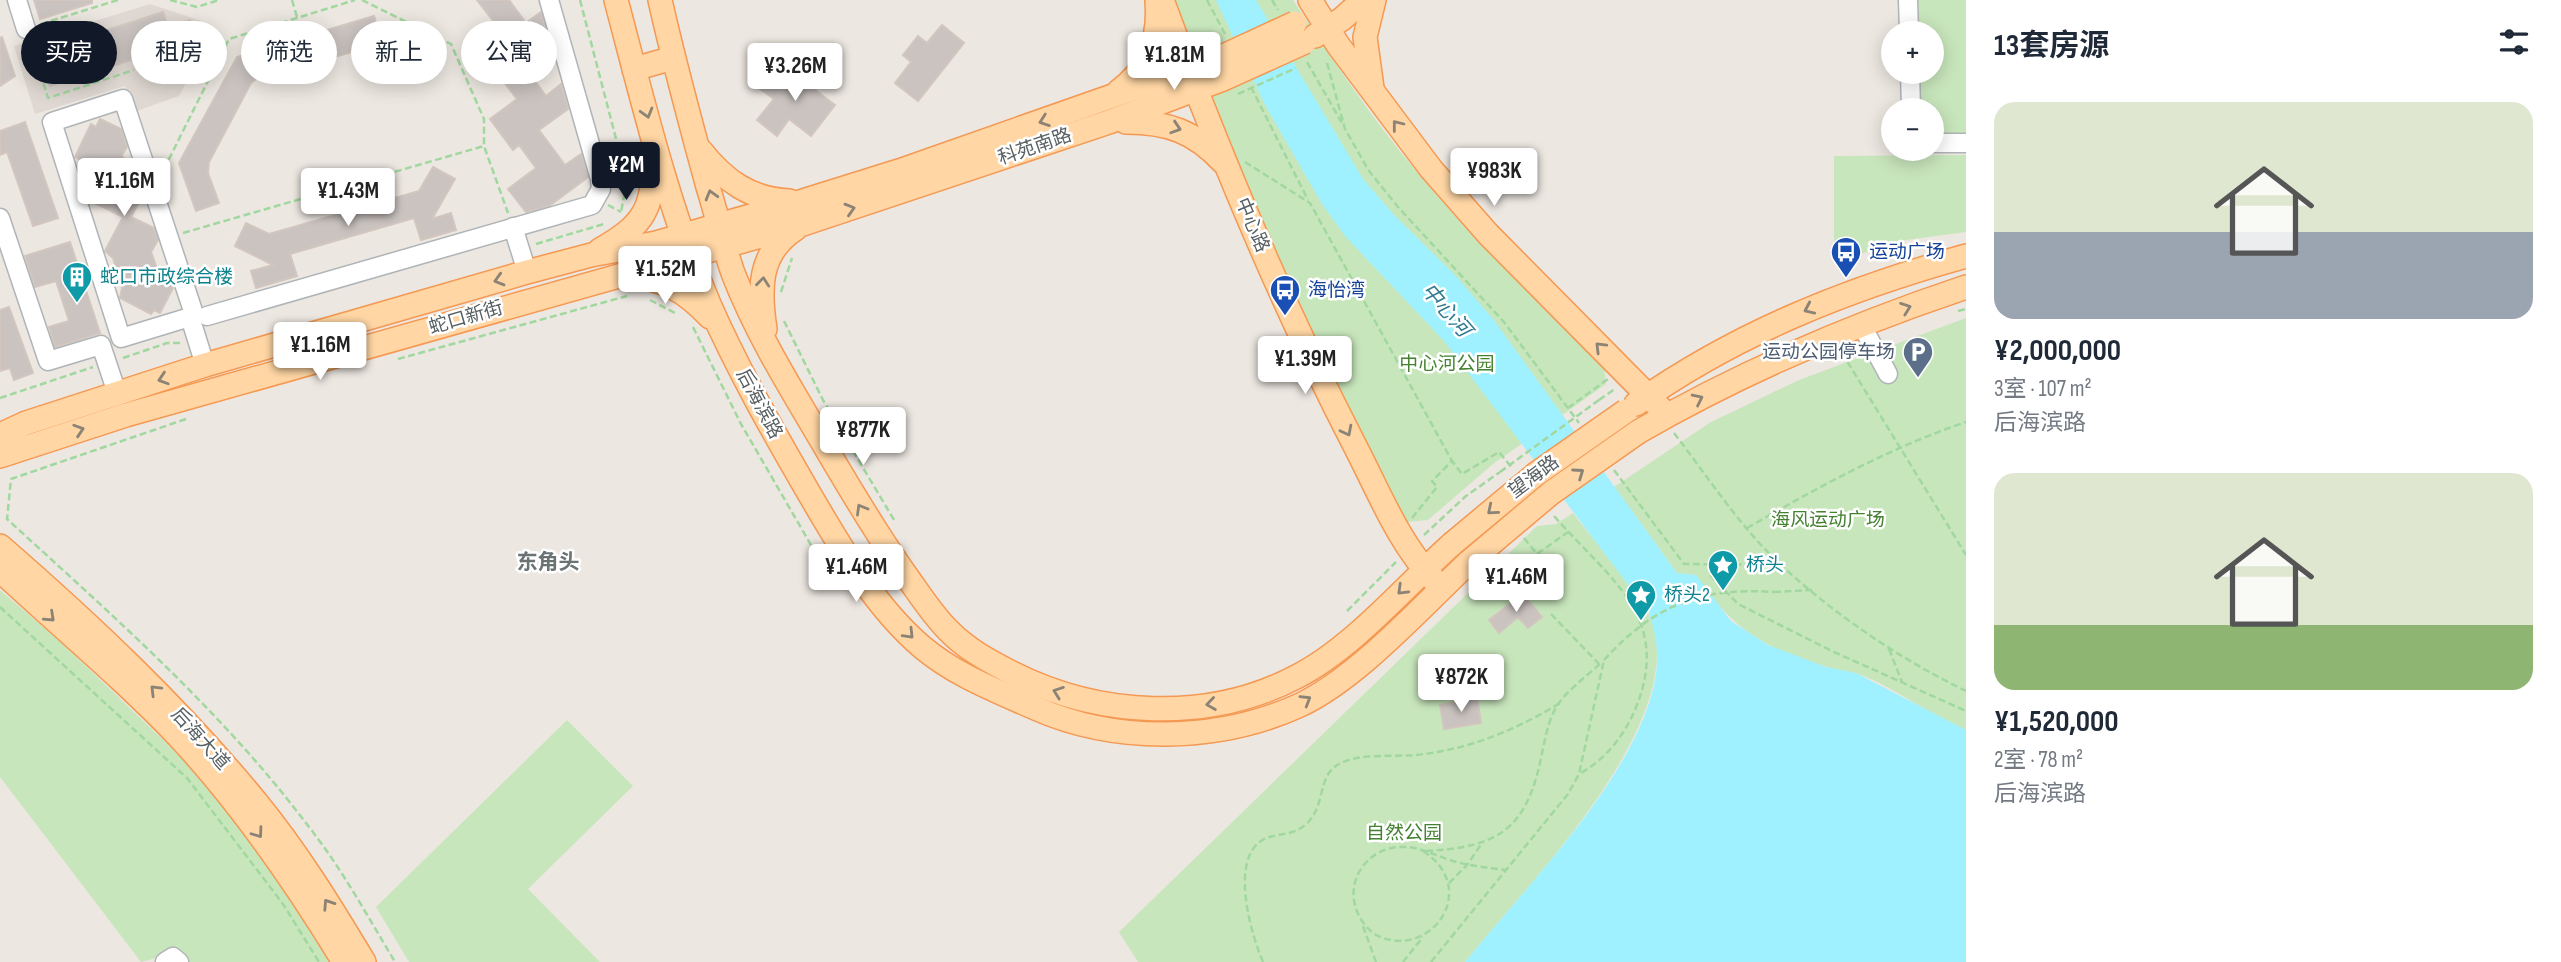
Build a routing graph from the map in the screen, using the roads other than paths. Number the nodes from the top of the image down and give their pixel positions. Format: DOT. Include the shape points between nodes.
graph roads {
  1 [pos="17,0"];
  2 [pos="550,0"];
  3 [pos="616,0"];
  4 [pos="660,0"];
  5 [pos="1160,0"];
  6 [pos="1363,0"];
  7 [pos="1374,0"];
  8 [pos="1908,0"];
  9 [pos="1320,10"];
  10 [pos="24,21"];
  11 [pos="1909,21"];
  12 [pos="673,58"];
  13 [pos="634,69"];
  14 [pos="1193,80"];
  15 [pos="1374,94"];
  16 [pos="1108,99"];
  17 [pos="1109,122"];
  18 [pos="1944,143"];
  19 [pos="1966,143"];
  20 [pos="696,145"];
  21 [pos="657,147"];
  22 [pos="1234,163"];
  23 [pos="803,212"];
  24 [pos="0,218"];
  25 [pos="513,227"];
  26 [pos="722,236"];
  27 [pos="687,245"];
  28 [pos="591,255"];
  29 [pos="1966,256"];
  30 [pos="527,272"];
  31 [pos="615,275"];
  32 [pos="1966,287"];
  33 [pos="198,317"];
  34 [pos="720,327"];
  35 [pos="1866,333"];
  36 [pos="768,350"];
  37 [pos="205,365"];
  38 [pos="1888,374"];
  39 [pos="117,393"];
  40 [pos="1648,395"];
  41 [pos="26,423"];
  42 [pos="1670,424"];
  43 [pos="0,428"];
  44 [pos="4,451"];
  45 [pos="1,552"];
  46 [pos="1424,569"];
  47 [pos="1441,588"];
  48 [pos="1124,708"];
  49 [pos="1121,733"];
  50 [pos="165,962"];
  51 [pos="179,962"];
  52 [pos="344,962"];
  53 [pos="364,962"];
  1 -- 10 [label="lane"];
  2 -- 25 [label="lane" via="601,189 592,205"];
  3 -- 13 [label="main road, 后海滨路"];
  4 -- 12 [label="main road, 后海滨路"];
  5 -- 14 [label="main road, 中心路"];
  5 -- 16 [label="main road" via="1151,53 1138,74"];
  6 -- 9 [label="main road, 科苑南路"];
  7 -- 15 [label="main road" via="1365,37"];
  8 -- 11 [label="lane"];
  9 -- 14 [label="main road, 科苑南路, bridge" via="1304,41 1222,79"];
  9 -- 15 [label="main road"];
  12 -- 13 [label="main road"];
  12 -- 20 [label="main road, 后海滨路"];
  13 -- 21 [label="main road, 后海滨路, one-way"];
  14 -- 16 [label="main road, 科苑南路"];
  14 -- 17 [label="main road, 科苑南路"];
  14 -- 22 [label="main road, 中心路"];
  40 -- 15 [label="main road, one-way" via="1488,234"];
  16 -- 23 [label="main road, 科苑南路, one-way"];
  17 -- 22 [label="main road, one-way" via="1180,129"];
  23 -- 17 [label="main road, 科苑南路, one-way"];
  18 -- 19 [label="lane"];
  20 -- 23 [label="main road" via="724,177 745,191"];
  26 -- 20 [label="main road, 后海滨路, one-way"];
  21 -- 27 [label="main road, 后海滨路"];
  21 -- 28 [label="main road" via="652,190 639,223"];
  22 -- 46 [label="main road, 中心路, one-way" via="1253,229 1330,398 1417,543"];
  23 -- 26 [label="main road, 科苑南路"];
  36 -- 23 [label="main road, one-way" via="761,292 765,263"];
  24 -- 39 [label="lane" via="48,361 101,345"];
  25 -- 30 [label="lane"];
  25 -- 33 [label="lane"];
  26 -- 27 [label="main road, 科苑南路"];
  26 -- 36 [label="main road, 后海滨路" via="735,278"];
  27 -- 28 [label="main road, 蛇口新街"];
  27 -- 31 [label="main road, 蛇口新街"];
  27 -- 34 [label="main road, 后海滨路"];
  28 -- 30 [label="main road, 蛇口新街"];
  29 -- 40 [label="main road, 望海路, one-way" via="1844,293 1771,325"];
  30 -- 37 [label="main road, 蛇口新街, one-way"];
  31 -- 34 [label="main road" via="674,285"];
  44 -- 31 [label="main road, 蛇口新街, one-way"];
  35 -- 32 [label="main road, 望海路, one-way"];
  33 -- 33 [label="lane" via="121,338 52,122 123,100"];
  33 -- 37 [label="lane" via="198,342"];
  34 -- 49 [label="main road, 后海滨路, one-way" via="762,412 837,541 889,613 923,648 970,679 1053,716"];
  35 -- 38 [label="lane"];
  42 -- 35 [label="main road, 望海路, one-way" via="1762,367"];
  48 -- 36 [label="main road, 后海滨路, one-way" via="1032,683 984,659 950,632 867,518"];
  37 -- 39 [label="main road, 蛇口新街, one-way"];
  39 -- 41 [label="main road, 蛇口新街"];
  40 -- 42 [label="main road"];
  40 -- 46 [label="main road, 望海路, one-way, bridge" via="1536,474"];
  41 -- 43 [label="main road"];
  41 -- 44 [label="main road, 蛇口新街"];
  47 -- 42 [label="main road, 望海路, one-way, bridge" via="1551,493 1638,432"];
  45 -- 52 [label="main road, 后海大道, one-way" via="213,776 290,878"];
  53 -- 45 [label="main road, 后海大道, one-way" via="284,838 224,764 148,683"];
  46 -- 47 [label="main road, 中心路"];
  46 -- 48 [label="main road, 望海路, one-way" via="1359,633 1298,677 1218,704"];
  49 -- 47 [label="main road, 望海路, one-way" via="1213,729 1263,720 1302,704 1376,652"];
  50 -- 51 [label="lane" via="173,957"];
}
